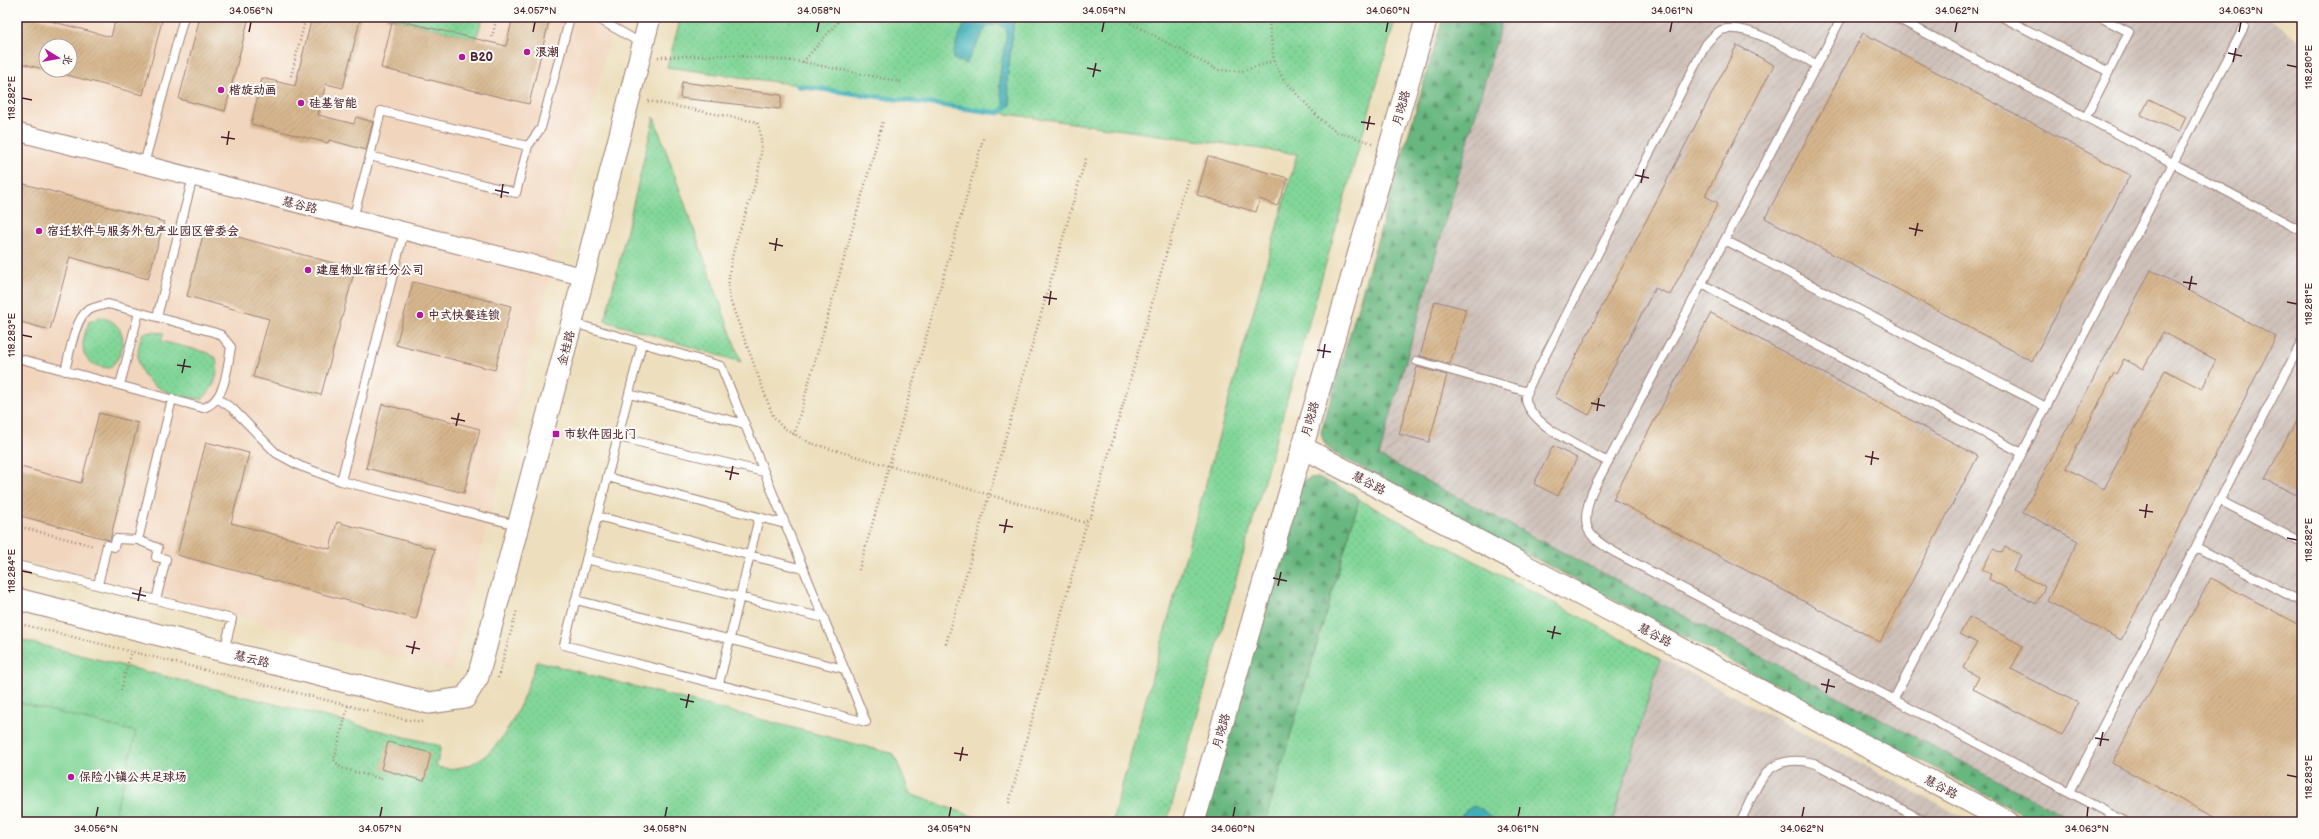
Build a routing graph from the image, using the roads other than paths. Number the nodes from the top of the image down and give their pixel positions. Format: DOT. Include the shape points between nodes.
graph roads {
  1 [pos="184,17"];
  2 [pos="570,17"];
  3 [pos="595,17"];
  4 [pos="637,17"];
  5 [pos="650,17"];
  6 [pos="1427,17"];
  7 [pos="1842,17"];
  8 [pos="1895,17"];
  9 [pos="2002,17"];
  10 [pos="2100,17"];
  11 [pos="2244,27"];
  12 [pos="632,38"];
  13 [pos="1817,65"];
  14 [pos="2109,72"];
  15 [pos="2086,117"];
  16 [pos="17,132"];
  17 [pos="528,146"];
  18 [pos="370,156"];
  19 [pos="2173,163"];
  20 [pos="144,164"];
  21 [pos="193,177"];
  22 [pos="353,218"];
  23 [pos="404,231"];
  24 [pos="2302,231"];
  25 [pos="1725,240"];
  26 [pos="577,275"];
  27 [pos="1702,284"];
  28 [pos="139,312"];
  29 [pos="157,317"];
  30 [pos="572,322"];
  31 [pos="2302,341"];
  32 [pos="642,343"];
  33 [pos="17,358"];
  34 [pos="1417,361"];
  35 [pos="65,371"];
  36 [pos="120,385"];
  37 [pos="1528,392"];
  38 [pos="629,394"];
  39 [pos="217,398"];
  40 [pos="172,399"];
  41 [pos="2046,407"];
  42 [pos="745,424"];
  43 [pos="618,437"];
  44 [pos="1302,448"];
  45 [pos="2022,453"];
  46 [pos="1608,462"];
  47 [pos="764,472"];
  48 [pos="607,477"];
  49 [pos="341,481"];
  50 [pos="2219,500"];
  51 [pos="597,516"];
  52 [pos="759,517"];
  53 [pos="512,524"];
  54 [pos="785,524"];
  55 [pos="138,540"];
  56 [pos="2302,543"];
  57 [pos="2196,547"];
  58 [pos="750,555"];
  59 [pos="586,558"];
  60 [pos="17,564"];
  61 [pos="804,568"];
  62 [pos="17,584"];
  63 [pos="98,585"];
  64 [pos="740,597"];
  65 [pos="17,599"];
  66 [pos="156,600"];
  67 [pos="576,600"];
  68 [pos="2302,602"];
  69 [pos="824,618"];
  70 [pos="730,639"];
  71 [pos="225,645"];
  72 [pos="844,669"];
  73 [pos="480,678"];
  74 [pos="719,684"];
  75 [pos="1894,700"];
  76 [pos="2069,792"];
  77 [pos="1194,822"];
  78 [pos="1740,822"];
  79 [pos="1926,822"];
  80 [pos="2008,822"];
  81 [pos="2126,822"];
  1 -- 20 [label="lane"];
  2 -- 17 [label="lane" via="541,128"];
  3 -- 12 [label="lane"];
  4 -- 12 [label="street, 金桂路"];
  5 -- 26 [label="street, 金桂路" via="652,60"];
  6 -- 44 [label="street, 月晓路"];
  7 -- 13 [label="lane"];
  8 -- 15 [label="lane"];
  9 -- 14 [label="lane"];
  10 -- 14 [label="lane" via="2129,32"];
  11 -- 19 [label="lane"];
  12 -- 26 [label="street, 金桂路"];
  13 -- 25 [label="lane"];
  13 -- 37 [label="lane" via="1760,36 1740,29 1721,30 1706,44"];
  14 -- 15 [label="lane"];
  15 -- 19 [label="lane"];
  16 -- 20 [label="street, 慧谷路"];
  17 -- 18 [label="lane" via="381,111"];
  17 -- 18 [label="lane" via="516,193"];
  18 -- 22 [label="lane"];
  19 -- 24 [label="lane"];
  19 -- 41 [label="lane"];
  20 -- 21 [label="street, 慧谷路"];
  21 -- 22 [label="street, 慧谷路"];
  21 -- 29 [label="lane"];
  22 -- 23 [label="street, 慧谷路"];
  23 -- 26 [label="street, 慧谷路"];
  23 -- 49 [label="lane"];
  25 -- 27 [label="lane"];
  25 -- 41 [label="lane"];
  26 -- 30 [label="street, 金桂路"];
  26 -- 53 [label="street, 金桂路"];
  27 -- 45 [label="lane"];
  27 -- 46 [label="lane"];
  28 -- 29 [label="lane"];
  28 -- 35 [label="lane" via="108,304 96,306 86,312 80,319"];
  28 -- 36 [label="lane"];
  29 -- 39 [label="lane" via="213,332 228,342 231,348 221,394"];
  30 -- 32 [label="lane"];
  30 -- 53 [label="street, 金桂路"];
  31 -- 50 [label="lane"];
  32 -- 38 [label="lane"];
  32 -- 42 [label="lane" via="721,366"];
  33 -- 35 [label="lane"];
  34 -- 37 [label="lane"];
  35 -- 36 [label="lane"];
  36 -- 40 [label="lane"];
  37 -- 46 [label="lane" via="1526,399 1532,414 1559,434"];
  38 -- 42 [label="lane"];
  38 -- 43 [label="lane"];
  39 -- 40 [label="lane" via="212,405 203,408"];
  39 -- 49 [label="lane" via="233,409 276,453 300,466"];
  40 -- 55 [label="lane"];
  41 -- 45 [label="lane"];
  42 -- 47 [label="lane"];
  43 -- 47 [label="lane"];
  43 -- 48 [label="lane"];
  44 -- 77 [label="street, 月晓路"];
  44 -- 80 [label="street, 慧谷路"];
  45 -- 75 [label="lane"];
  46 -- 75 [label="lane" via="1592,492 1585,514 1588,531 1599,544"];
  47 -- 54 [label="lane"];
  48 -- 51 [label="lane"];
  48 -- 52 [label="lane"];
  49 -- 53 [label="lane"];
  50 -- 56 [label="lane"];
  50 -- 57 [label="lane"];
  51 -- 58 [label="lane"];
  51 -- 59 [label="lane"];
  52 -- 54 [label="lane"];
  52 -- 58 [label="lane"];
  53 -- 73 [label="street, 金桂路"];
  54 -- 61 [label="lane"];
  55 -- 63 [label="lane" via="116,539 114,546 107,545"];
  55 -- 66 [label="lane" via="158,548 156,557 166,559"];
  57 -- 68 [label="lane"];
  57 -- 76 [label="lane"];
  58 -- 61 [label="lane"];
  58 -- 64 [label="lane"];
  59 -- 64 [label="lane"];
  59 -- 67 [label="lane"];
  60 -- 63 [label="lane"];
  61 -- 69 [label="lane"];
  62 -- 71 [label="street, 慧云路"];
  63 -- 66 [label="lane"];
  64 -- 69 [label="lane"];
  64 -- 70 [label="lane"];
  65 -- 71 [label="street, 慧云路"];
  66 -- 71 [label="lane" via="232,619"];
  67 -- 70 [label="lane"];
  67 -- 74 [label="lane" via="564,645"];
  69 -- 72 [label="lane"];
  70 -- 72 [label="lane"];
  70 -- 74 [label="lane"];
  71 -- 73 [label="street, 慧云路" via="432,691"];
  72 -- 74 [label="lane" via="866,722"];
  75 -- 76 [label="lane"];
  76 -- 81 [label="lane"];
  78 -- 79 [label="lane" via="1767,771 1779,762 1798,760 1814,763"];
}
